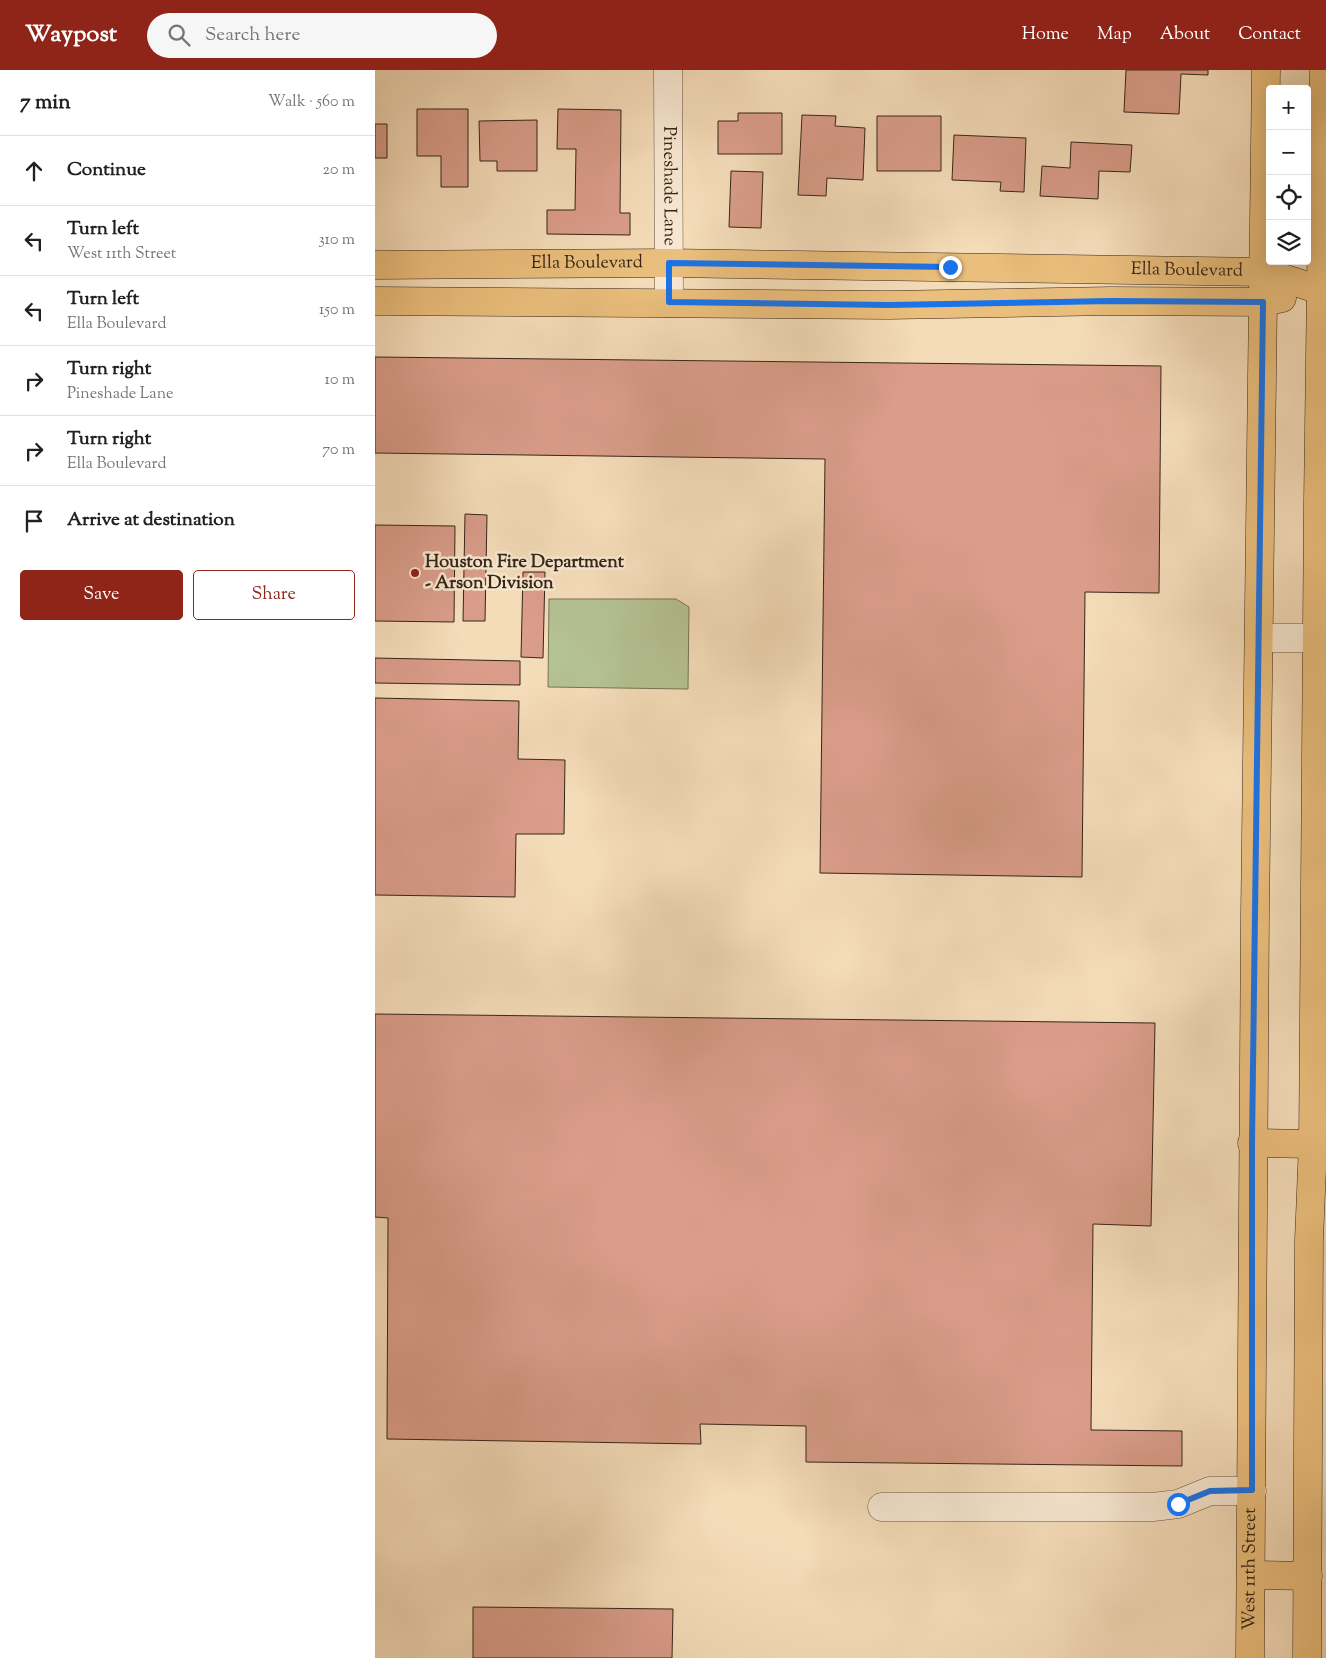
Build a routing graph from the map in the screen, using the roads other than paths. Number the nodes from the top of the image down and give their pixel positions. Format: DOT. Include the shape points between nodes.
graph roads {
  1 [pos="668,70"];
  2 [pos="1266,70"];
  3 [pos="1324,70"];
  4 [pos="669,263"];
  5 [pos="375,265"];
  6 [pos="1264,272"];
  7 [pos="1320,290"];
  8 [pos="375,301"];
  9 [pos="669,302"];
  10 [pos="1263,302"];
  11 [pos="1259,638"];
  12 [pos="1321,638"];
  13 [pos="1252,1143"];
  14 [pos="1319,1144"];
  15 [pos="1318,1240"];
  16 [pos="1252,1490"];
  17 [pos="882,1507"];
  18 [pos="1251,1575"];
  19 [pos="1308,1576"];
  20 [pos="1250,1658"];
  21 [pos="1307,1658"];
  1 -- 4 [label="street, Pineshade Lane"];
  2 -- 6 [label="main road, West 11th Street"];
  3 -- 7 [label="main road"];
  4 -- 5 [label="main road, Ella Boulevard"];
  4 -- 6 [label="main road, Ella Boulevard"];
  4 -- 9 [label="street, Pineshade Lane"];
  6 -- 7 [label="main road, Ella Boulevard"];
  6 -- 10 [label="main road, West 11th Street"];
  7 -- 10 [label="main road, Ella Boulevard"];
  7 -- 12 [label="main road"];
  8 -- 9 [label="main road, Ella Boulevard"];
  9 -- 10 [label="main road, Ella Boulevard" via="889,305"];
  10 -- 11 [label="main road, West 11th Street"];
  11 -- 12 [label="street"];
  11 -- 13 [label="main road, West 11th Street"];
  12 -- 14 [label="main road"];
  13 -- 14 [label="main road"];
  13 -- 16 [label="main road, West 11th Street"];
  14 -- 15 [label="main road"];
  15 -- 19 [label="main road"];
  16 -- 17 [label="street" via="1210,1491 1178,1504 1153,1507"];
  16 -- 18 [label="main road, West 11th Street"];
  18 -- 19 [label="main road"];
  18 -- 20 [label="main road, West 11th Street"];
  19 -- 21 [label="main road"];
}
